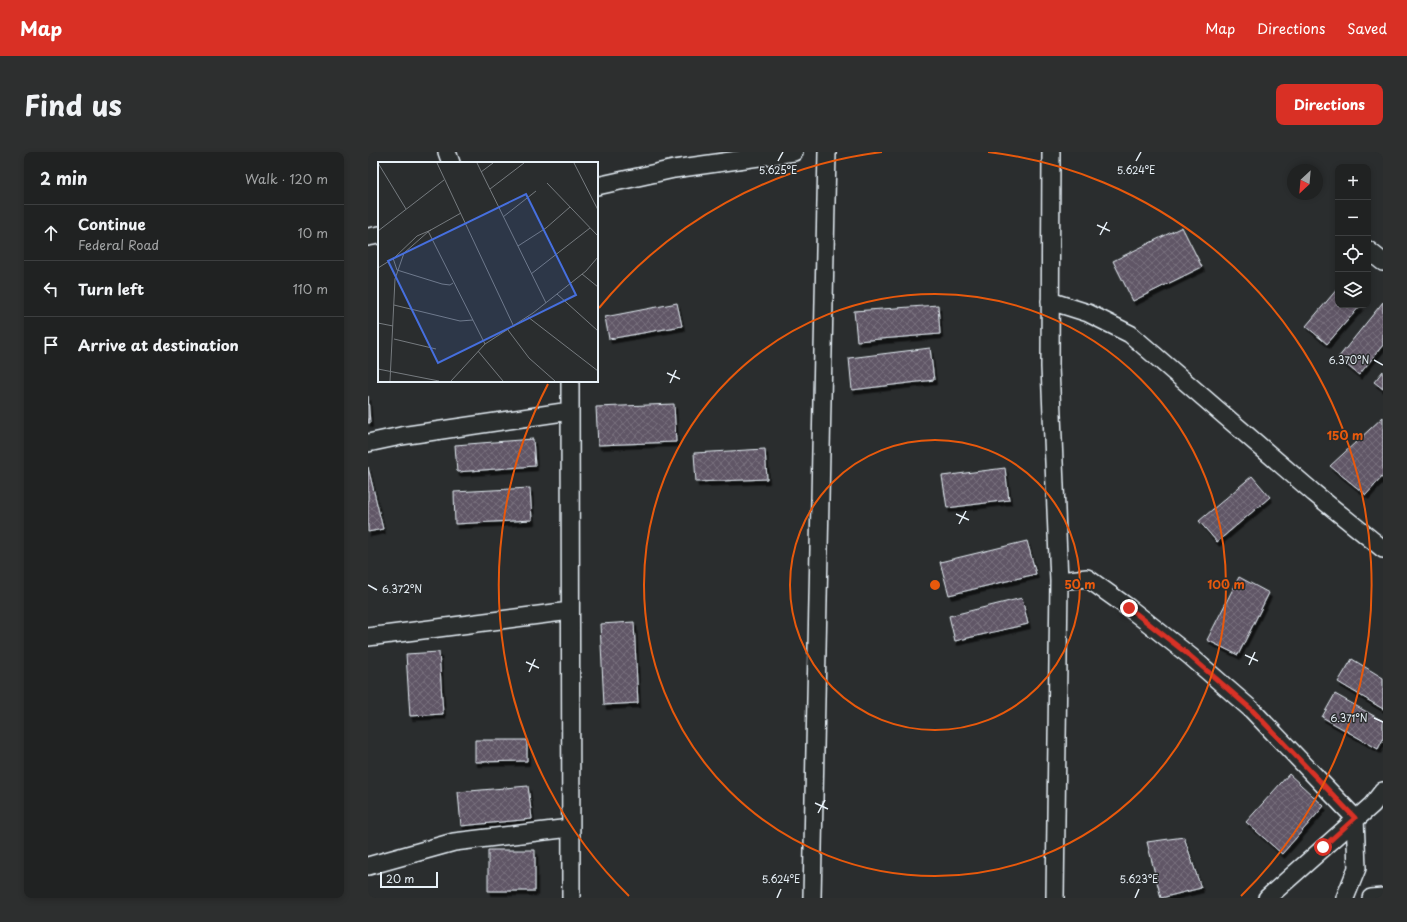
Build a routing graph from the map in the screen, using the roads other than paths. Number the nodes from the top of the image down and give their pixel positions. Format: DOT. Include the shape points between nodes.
graph roads {
  1 [pos="447,152"];
  2 [pos="794,152"];
  3 [pos="827,152"];
  4 [pos="1051,152"];
  5 [pos="708,158"];
  6 [pos="451,162"];
  7 [pos="598,186"];
  8 [pos="378,235"];
  9 [pos="368,237"];
  10 [pos="1371,252"];
  11 [pos="1383,262"];
  12 [pos="1050,301"];
  13 [pos="570,382"];
  14 [pos="570,411"];
  15 [pos="368,443"];
  16 [pos="1383,549"];
  17 [pos="1059,581"];
  18 [pos="570,612"];
  19 [pos="368,637"];
  20 [pos="1383,791"];
  21 [pos="1355,818"];
  22 [pos="570,828"];
  23 [pos="368,866"];
  24 [pos="1383,896"];
  25 [pos="570,898"];
  26 [pos="812,898"];
  27 [pos="1055,898"];
  28 [pos="1267,898"];
  29 [pos="1345,898"];
  30 [pos="1371,898"];
  1 -- 6 [label="street"];
  2 -- 5 [label="street"];
  3 -- 26 [label="street"];
  4 -- 12 [label="street"];
  5 -- 7 [label="street" via="674,169"];
  8 -- 9 [label="street"];
  10 -- 11 [label="street"];
  12 -- 16 [label="street" via="1088,313 1130,334 1314,493"];
  12 -- 17 [label="street" via="1050,367"];
  13 -- 14 [label="street"];
  14 -- 15 [label="street"];
  14 -- 18 [label="street"];
  17 -- 21 [label="street" via="1087,578 1190,656 1252,710"];
  17 -- 27 [label="street"];
  18 -- 19 [label="street"];
  18 -- 22 [label="street"];
  20 -- 21 [label="street" via="1372,805"];
  21 -- 28 [label="street"];
  21 -- 29 [label="street" via="1357,868"];
  22 -- 23 [label="street" via="454,842"];
  22 -- 25 [label="street"];
  24 -- 30 [label="street"];
}
